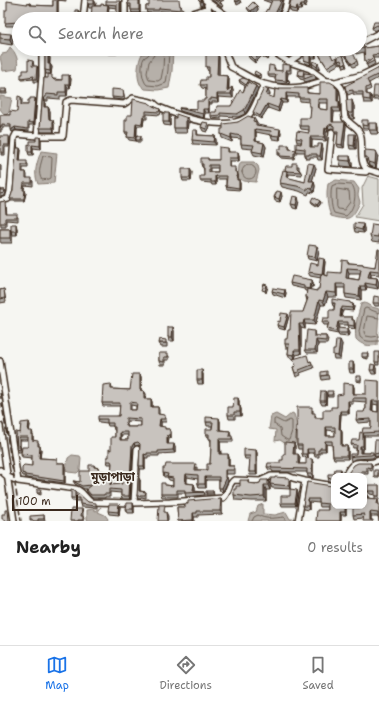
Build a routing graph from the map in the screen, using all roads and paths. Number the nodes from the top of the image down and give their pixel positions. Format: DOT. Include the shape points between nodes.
graph roads {
  1 [pos="85,0"];
  2 [pos="125,0"];
  3 [pos="205,0"];
  4 [pos="287,0"];
  5 [pos="208,8"];
  6 [pos="84,12"];
  7 [pos="125,12"];
  8 [pos="196,12"];
  9 [pos="209,12"];
  10 [pos="221,12"];
  11 [pos="284,12"];
  12 [pos="379,34"];
  13 [pos="367,40"];
  14 [pos="42,56"];
  15 [pos="227,56"];
  16 [pos="280,56"];
  17 [pos="298,56"];
  18 [pos="289,62"];
  19 [pos="379,67"];
  20 [pos="325,80"];
  21 [pos="335,82"];
  22 [pos="264,84"];
  23 [pos="332,132"];
  24 [pos="37,136"];
  25 [pos="367,170"];
  26 [pos="379,173"];
  27 [pos="0,201"];
  28 [pos="0,361"];
  29 [pos="0,426"];
  30 [pos="136,449"];
  31 [pos="379,460"];
  32 [pos="0,470"];
  33 [pos="346,473"];
  34 [pos="8,477"];
  35 [pos="18,481"];
  36 [pos="305,481"];
  37 [pos="331,485"];
  38 [pos="134,503"];
  39 [pos="14,521"];
  40 [pos="298,521"];
  1 -- 6 [label="street"];
  2 -- 7 [label="street"];
  3 -- 5 [label="street"];
  3 -- 10 [label="street"];
  4 -- 11 [label="street"];
  5 -- 8 [label="street"];
  5 -- 9 [label="street"];
  12 -- 13 [label="street"];
  14 -- 24 [label="street"];
  15 -- 22 [label="street" via="231,66"];
  16 -- 18 [label="street"];
  17 -- 18 [label="street"];
  18 -- 20 [label="street" via="310,69"];
  19 -- 21 [label="street" via="362,75"];
  20 -- 21 [label="street"];
  20 -- 22 [label="street" via="300,87"];
  21 -- 25 [label="street" via="342,88 345,118 358,129 362,139 361,153"];
  22 -- 24 [label="street" via="251,112 237,123 194,120 132,98 124,104 71,100 66,102 62,136"];
  23 -- 25 [label="street" via="328,169 366,172"];
  24 -- 27 [label="street" via="16,134 10,192 8,199"];
  25 -- 26 [label="street"];
  28 -- 35 [label="street"];
  29 -- 34 [label="street"];
  30 -- 38 [label="street"];
  31 -- 33 [label="street" via="373,463 353,463"];
  32 -- 34 [label="street"];
  34 -- 35 [label="street"];
  34 -- 39 [label="street"];
  35 -- 38 [label="street" via="80,490 91,502"];
  36 -- 37 [label="street"];
  36 -- 38 [label="street" via="284,475 271,476 260,481 234,480 223,498"];
  36 -- 40 [label="street"];
}
